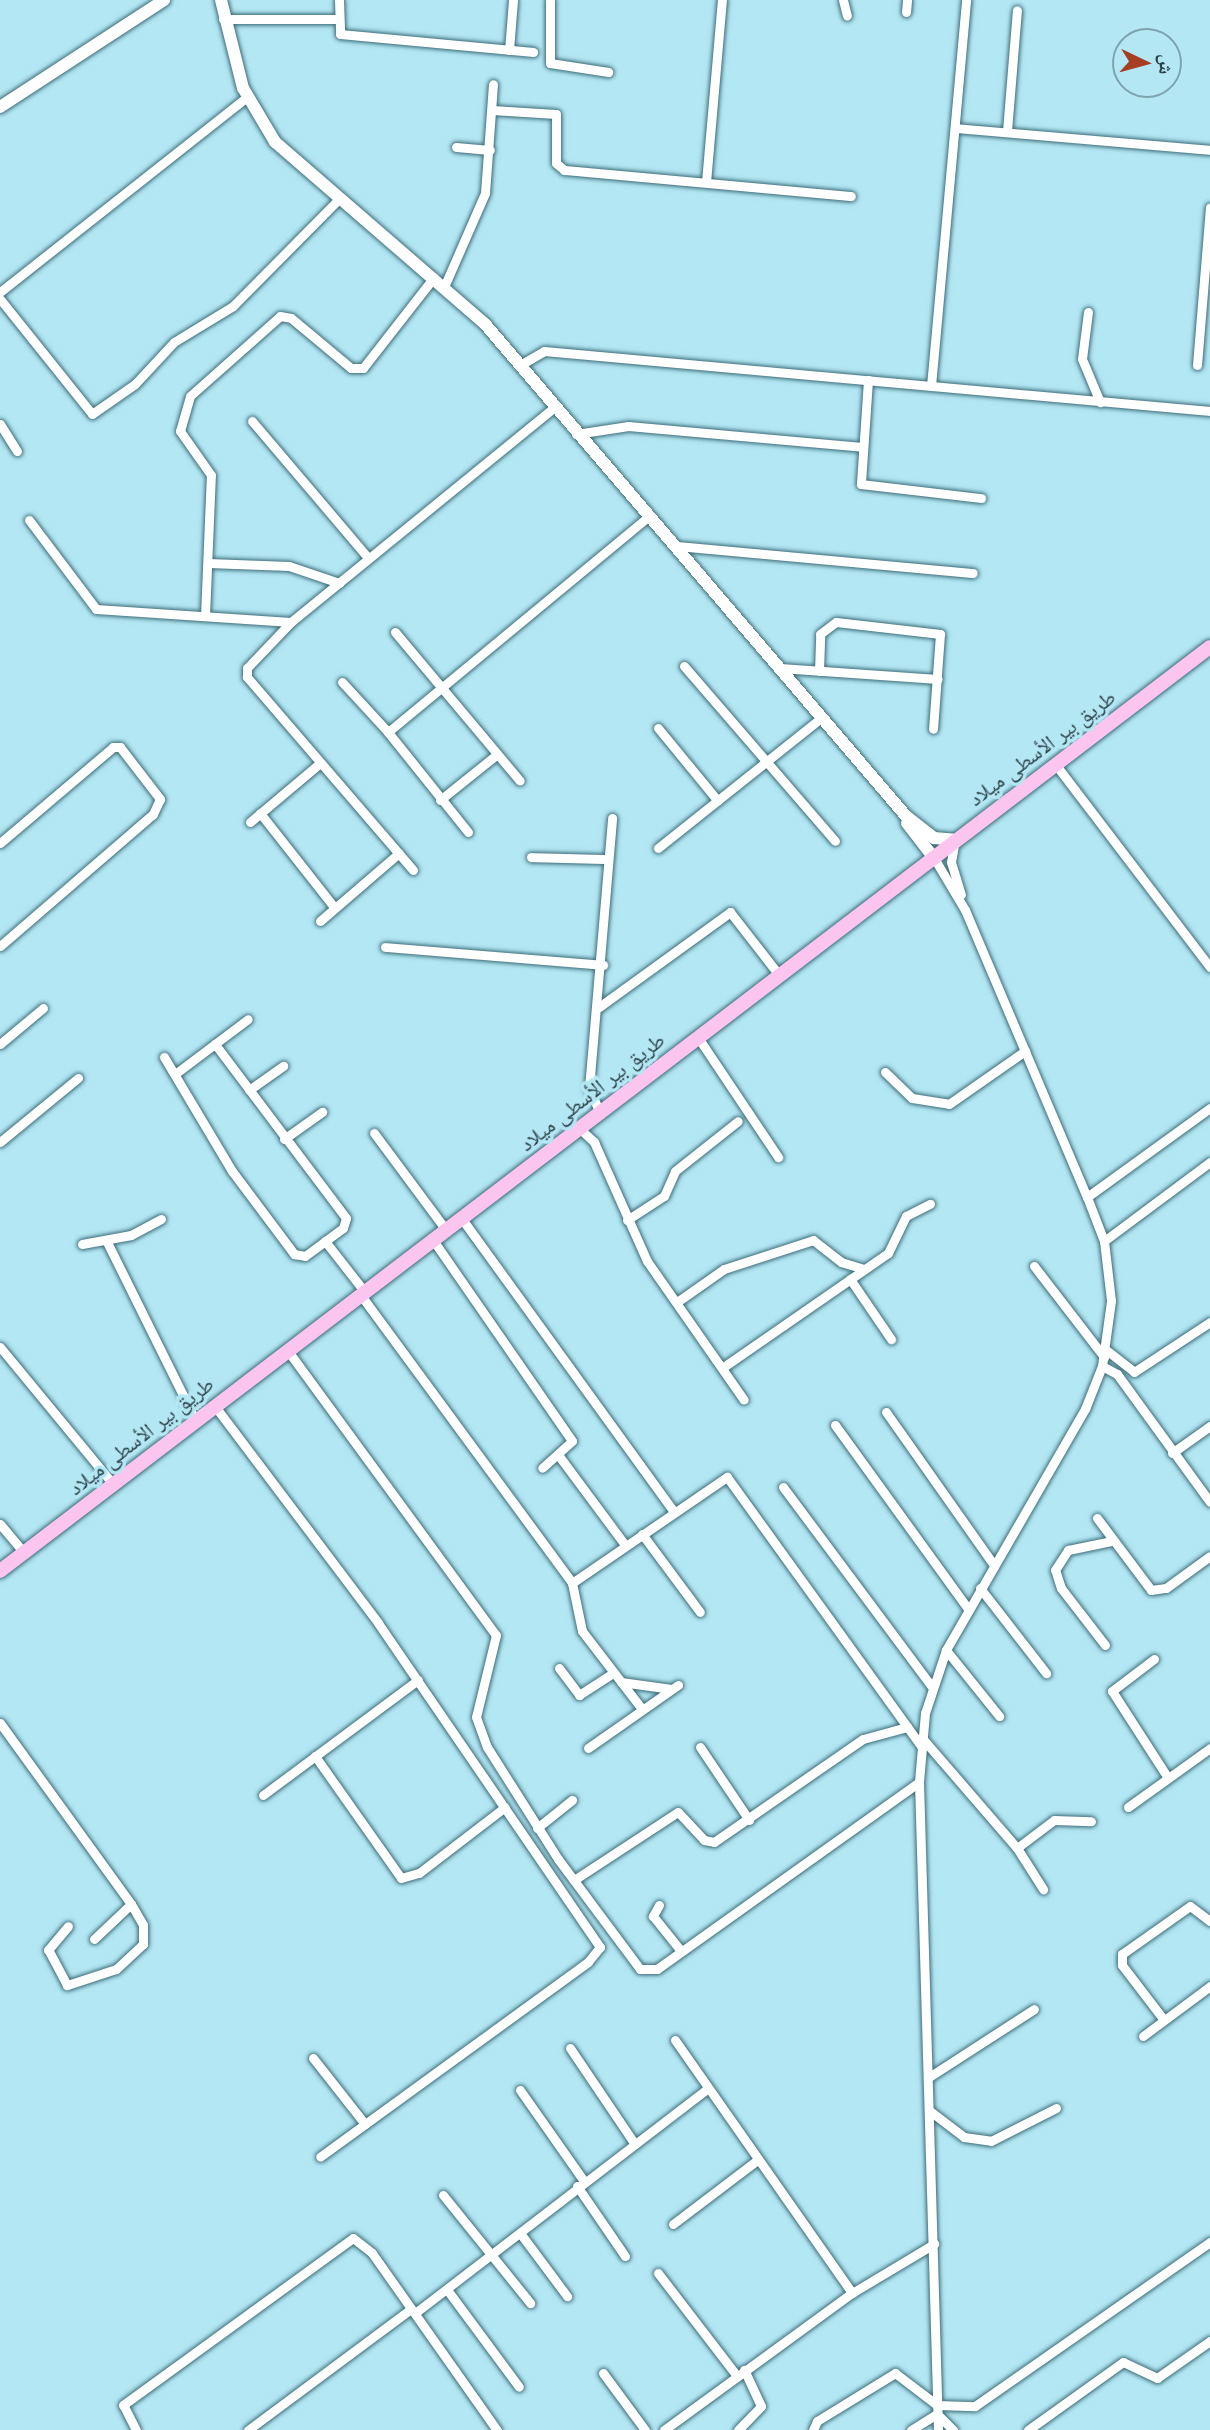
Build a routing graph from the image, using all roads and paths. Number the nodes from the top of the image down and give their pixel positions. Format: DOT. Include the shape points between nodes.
graph roads {
  1 [pos="165,0"];
  2 [pos="339,0"];
  3 [pos="513,0"];
  4 [pos="550,0"];
  5 [pos="722,0"];
  6 [pos="843,0"];
  7 [pos="907,0"];
  8 [pos="967,0"];
  9 [pos="220,1"];
  10 [pos="1017,10"];
  11 [pos="906,12"];
  12 [pos="847,16"];
  13 [pos="223,19"];
  14 [pos="339,19"];
  15 [pos="509,50"];
  16 [pos="533,52"];
  17 [pos="608,72"];
  18 [pos="493,84"];
  19 [pos="247,97"];
  20 [pos="0,107"];
  21 [pos="492,110"];
  22 [pos="955,128"];
  23 [pos="1007,131"];
  24 [pos="456,147"];
  25 [pos="490,150"];
  26 [pos="1210,150"];
  27 [pos="705,182"];
  28 [pos="851,196"];
  29 [pos="338,200"];
  30 [pos="1210,208"];
  31 [pos="434,277"];
  32 [pos="444,287"];
  33 [pos="0,292"];
  34 [pos="0,299"];
  35 [pos="1088,312"];
  36 [pos="520,365"];
  37 [pos="1197,365"];
  38 [pos="868,380"];
  39 [pos="931,386"];
  40 [pos="1100,402"];
  41 [pos="555,407"];
  42 [pos="1210,411"];
  43 [pos="252,421"];
  44 [pos="0,424"];
  45 [pos="576,434"];
  46 [pos="862,447"];
  47 [pos="17,451"];
  48 [pos="981,498"];
  49 [pos="650,515"];
  50 [pos="29,520"];
  51 [pos="676,546"];
  52 [pos="368,558"];
  53 [pos="208,563"];
  54 [pos="973,573"];
  55 [pos="339,583"];
  56 [pos="205,616"];
  57 [pos="291,622"];
  58 [pos="395,632"];
  59 [pos="1210,647"];
  60 [pos="684,666"];
  61 [pos="780,668"];
  62 [pos="819,671"];
  63 [pos="938,679"];
  64 [pos="342,682"];
  65 [pos="443,687"];
  66 [pos="822,717"];
  67 [pos="658,729"];
  68 [pos="933,729"];
  69 [pos="387,732"];
  70 [pos="496,755"];
  71 [pos="769,762"];
  72 [pos="320,763"];
  73 [pos="1056,765"];
  74 [pos="520,781"];
  75 [pos="440,800"];
  76 [pos="718,801"];
  77 [pos="260,813"];
  78 [pos="906,816"];
  79 [pos="612,818"];
  80 [pos="250,822"];
  81 [pos="468,832"];
  82 [pos="955,840"];
  83 [pos="835,841"];
  84 [pos="0,843"];
  85 [pos="658,848"];
  86 [pos="400,853"];
  87 [pos="531,857"];
  88 [pos="934,858"];
  89 [pos="608,859"];
  90 [pos="413,870"];
  91 [pos="334,907"];
  92 [pos="965,910"];
  93 [pos="320,921"];
  94 [pos="0,946"];
  95 [pos="385,947"];
  96 [pos="603,965"];
  97 [pos="1210,967"];
  98 [pos="779,975"];
  99 [pos="599,1007"];
  100 [pos="43,1008"];
  101 [pos="248,1019"];
  102 [pos="697,1036"];
  103 [pos="0,1044"];
  104 [pos="215,1044"];
  105 [pos="1025,1051"];
  106 [pos="164,1057"];
  107 [pos="283,1066"];
  108 [pos="885,1072"];
  109 [pos="174,1074"];
  110 [pos="78,1078"];
  111 [pos="249,1090"];
  112 [pos="1210,1108"];
  113 [pos="599,1111"];
  114 [pos="322,1112"];
  115 [pos="738,1121"];
  116 [pos="579,1128"];
  117 [pos="374,1133"];
  118 [pos="284,1139"];
  119 [pos="0,1142"];
  120 [pos="778,1157"];
  121 [pos="1210,1162"];
  122 [pos="1087,1197"];
  123 [pos="930,1204"];
  124 [pos="161,1219"];
  125 [pos="462,1219"];
  126 [pos="627,1220"];
  127 [pos="446,1230"];
  128 [pos="433,1240"];
  129 [pos="325,1241"];
  130 [pos="1104,1241"];
  131 [pos="107,1242"];
  132 [pos="82,1244"];
  133 [pos="1034,1266"];
  134 [pos="864,1269"];
  135 [pos="850,1279"];
  136 [pos="362,1293"];
  137 [pos="677,1302"];
  138 [pos="1210,1322"];
  139 [pos="891,1339"];
  140 [pos="0,1347"];
  141 [pos="288,1351"];
  142 [pos="1104,1357"];
  143 [pos="722,1367"];
  144 [pos="744,1400"];
  145 [pos="214,1405"];
  146 [pos="886,1412"];
  147 [pos="195,1421"];
  148 [pos="835,1425"];
  149 [pos="1210,1426"];
  150 [pos="1172,1453"];
  151 [pos="559,1456"];
  152 [pos="541,1468"];
  153 [pos="113,1484"];
  154 [pos="783,1488"];
  155 [pos="1210,1502"];
  156 [pos="673,1511"];
  157 [pos="1097,1518"];
  158 [pos="0,1524"];
  159 [pos="642,1534"];
  160 [pos="1112,1541"];
  161 [pos="625,1545"];
  162 [pos="23,1551"];
  163 [pos="1210,1556"];
  164 [pos="994,1565"];
  165 [pos="0,1571"];
  166 [pos="572,1583"];
  167 [pos="980,1588"];
  168 [pos="968,1609"];
  169 [pos="700,1612"];
  170 [pos="1105,1645"];
  171 [pos="946,1650"];
  172 [pos="1154,1659"];
  173 [pos="559,1668"];
  174 [pos="613,1673"];
  175 [pos="1046,1673"];
  176 [pos="418,1680"];
  177 [pos="621,1682"];
  178 [pos="932,1687"];
  179 [pos="642,1709"];
  180 [pos="999,1716"];
  181 [pos="0,1723"];
  182 [pos="907,1727"];
  183 [pos="921,1742"];
  184 [pos="700,1747"];
  185 [pos="588,1748"];
  186 [pos="1210,1748"];
  187 [pos="315,1756"];
  188 [pos="1168,1778"];
  189 [pos="919,1782"];
  190 [pos="263,1795"];
  191 [pos="572,1800"];
  192 [pos="505,1807"];
  193 [pos="1128,1807"];
  194 [pos="749,1820"];
  195 [pos="1091,1821"];
  196 [pos="537,1828"];
  197 [pos="1017,1848"];
  198 [pos="574,1880"];
  199 [pos="1043,1889"];
  200 [pos="131,1904"];
  201 [pos="659,1905"];
  202 [pos="1210,1921"];
  203 [pos="68,1926"];
  204 [pos="94,1939"];
  205 [pos="681,1951"];
  206 [pos="1210,1986"];
  207 [pos="1034,2009"];
  208 [pos="1164,2020"];
  209 [pos="1143,2036"];
  210 [pos="676,2040"];
  211 [pos="570,2049"];
  212 [pos="313,2058"];
  213 [pos="929,2077"];
  214 [pos="707,2089"];
  215 [pos="520,2090"];
  216 [pos="1056,2108"];
  217 [pos="930,2111"];
  218 [pos="365,2124"];
  219 [pos="635,2143"];
  220 [pos="320,2157"];
  221 [pos="756,2161"];
  222 [pos="581,2184"];
  223 [pos="443,2195"];
  224 [pos="673,2224"];
  225 [pos="520,2233"];
  226 [pos="1210,2242"];
  227 [pos="933,2244"];
  228 [pos="494,2254"];
  229 [pos="625,2256"];
  230 [pos="658,2273"];
  231 [pos="448,2291"];
  232 [pos="852,2293"];
  233 [pos="567,2296"];
  234 [pos="530,2303"];
  235 [pos="413,2311"];
  236 [pos="1210,2341"];
  237 [pos="603,2373"];
  238 [pos="740,2373"];
  239 [pos="519,2387"];
  240 [pos="937,2409"];
  241 [pos="136,2430"];
  242 [pos="248,2430"];
  243 [pos="498,2430"];
  244 [pos="645,2430"];
  245 [pos="664,2430"];
  246 [pos="738,2430"];
  247 [pos="813,2430"];
  248 [pos="911,2430"];
  249 [pos="938,2430"];
  250 [pos="953,2430"];
  251 [pos="1028,2430"];
  1 -- 20 [label="main road"];
  2 -- 14 [label="street"];
  3 -- 15 [label="street"];
  4 -- 17 [label="street" via="550,63"];
  5 -- 27 [label="street"];
  6 -- 12 [label="street"];
  7 -- 11 [label="street"];
  8 -- 22 [label="street"];
  9 -- 13 [label="main road"];
  10 -- 23 [label="street"];
  13 -- 14 [label="street"];
  13 -- 19 [label="main road"];
  14 -- 15 [label="street" via="341,34"];
  15 -- 16 [label="street"];
  18 -- 21 [label="street"];
  19 -- 29 [label="main road" via="275,142"];
  19 -- 33 [label="street"];
  21 -- 25 [label="street"];
  21 -- 27 [label="street" via="556,114 556,163 564,170"];
  22 -- 23 [label="street"];
  22 -- 39 [label="street"];
  23 -- 26 [label="street"];
  24 -- 25 [label="street"];
  25 -- 32 [label="street" via="473,231"];
  27 -- 28 [label="street"];
  29 -- 31 [label="main road"];
  29 -- 34 [label="street" via="293,239 233,306 174,342 135,384 92,414"];
  30 -- 37 [label="street"];
  31 -- 32 [label="main road"];
  31 -- 53 [label="street" via="363,368 351,368 291,318 280,316 190,396 179,425 212,475"];
  32 -- 36 [label="main road"];
  35 -- 40 [label="street" via="1082,359"];
  36 -- 38 [label="street" via="544,351"];
  36 -- 41 [label="main road"];
  38 -- 39 [label="street"];
  38 -- 46 [label="street"];
  39 -- 40 [label="street"];
  40 -- 42 [label="street"];
  41 -- 45 [label="main road"];
  41 -- 52 [label="street"];
  43 -- 52 [label="street"];
  44 -- 47 [label="street"];
  45 -- 46 [label="street" via="628,425"];
  45 -- 49 [label="main road"];
  46 -- 48 [label="street" via="861,484"];
  49 -- 51 [label="main road"];
  49 -- 65 [label="street"];
  50 -- 56 [label="street" via="96,609"];
  51 -- 54 [label="street"];
  51 -- 61 [label="main road"];
  52 -- 55 [label="street"];
  53 -- 55 [label="street" via="289,566"];
  53 -- 56 [label="street"];
  55 -- 57 [label="street"];
  56 -- 57 [label="street"];
  57 -- 72 [label="street" via="246,673"];
  58 -- 65 [label="street"];
  59 -- 73 [label="main road, طريق بير الأسطى ميلاد"];
  60 -- 71 [label="street"];
  61 -- 62 [label="street"];
  61 -- 66 [label="main road"];
  62 -- 63 [label="street"];
  62 -- 63 [label="street" via="820,634 836,622 940,634"];
  63 -- 68 [label="street"];
  64 -- 69 [label="street"];
  65 -- 69 [label="street"];
  65 -- 70 [label="street"];
  66 -- 71 [label="street"];
  66 -- 78 [label="main road"];
  67 -- 76 [label="street"];
  69 -- 75 [label="street"];
  70 -- 74 [label="street"];
  70 -- 75 [label="street"];
  71 -- 76 [label="street"];
  71 -- 83 [label="street"];
  72 -- 77 [label="street"];
  72 -- 86 [label="street"];
  73 -- 82 [label="main road, طريق بير الأسطى ميلاد"];
  73 -- 97 [label="street"];
  75 -- 81 [label="street"];
  76 -- 85 [label="street"];
  77 -- 80 [label="street"];
  77 -- 91 [label="street"];
  78 -- 82 [label="main road" via="934,838"];
  78 -- 88 [label="main road"];
  79 -- 89 [label="street"];
  82 -- 88 [label="main road, طريق بير الأسطى ميلاد"];
  82 -- 92 [label="street" via="951,862"];
  84 -- 94 [label="street" via="113,747 120,747 160,799 153,814"];
  86 -- 90 [label="street"];
  86 -- 91 [label="street"];
  87 -- 89 [label="street"];
  88 -- 92 [label="street"];
  88 -- 98 [label="main road, طريق بير الأسطى ميلاد"];
  89 -- 96 [label="street"];
  91 -- 93 [label="street"];
  92 -- 105 [label="street"];
  95 -- 96 [label="street"];
  96 -- 99 [label="street"];
  98 -- 99 [label="street" via="730,912"];
  98 -- 102 [label="main road, طريق بير الأسطى ميلاد"];
  99 -- 113 [label="street" via="589,1088"];
  100 -- 103 [label="street"];
  101 -- 104 [label="street"];
  102 -- 113 [label="main road, طريق بير الأسطى ميلاد"];
  102 -- 120 [label="street"];
  104 -- 109 [label="street"];
  104 -- 111 [label="street"];
  105 -- 108 [label="street" via="949,1104 912,1098"];
  105 -- 122 [label="street"];
  106 -- 109 [label="street"];
  107 -- 111 [label="street"];
  109 -- 129 [label="street" via="228,1165 294,1254 305,1256"];
  110 -- 119 [label="street"];
  111 -- 118 [label="street"];
  112 -- 122 [label="street"];
  113 -- 116 [label="main road, طريق بير الأسطى ميلاد"];
  114 -- 118 [label="street"];
  115 -- 126 [label="street" via="675,1171 664,1196"];
  116 -- 125 [label="main road, طريق بير الأسطى ميلاد"];
  116 -- 126 [label="street" via="594,1142"];
  117 -- 127 [label="street"];
  118 -- 129 [label="street" via="346,1218"];
  121 -- 130 [label="street"];
  122 -- 130 [label="street"];
  123 -- 134 [label="street" via="906,1216 893,1247"];
  124 -- 131 [label="street"];
  125 -- 127 [label="main road, طريق بير الأسطى ميلاد"];
  125 -- 156 [label="street"];
  126 -- 137 [label="street"];
  127 -- 128 [label="main road, طريق بير الأسطى ميلاد"];
  128 -- 136 [label="main road, طريق بير الأسطى ميلاد"];
  128 -- 151 [label="street" via="569,1435 572,1445"];
  129 -- 136 [label="street"];
  130 -- 142 [label="street" via="1111,1301"];
  131 -- 132 [label="street"];
  131 -- 147 [label="street"];
  133 -- 142 [label="street"];
  134 -- 135 [label="street"];
  134 -- 137 [label="street" via="841,1262 813,1240 713,1274"];
  135 -- 139 [label="street"];
  135 -- 143 [label="street"];
  136 -- 141 [label="main road, طريق بير الأسطى ميلاد"];
  136 -- 166 [label="street"];
  137 -- 143 [label="street"];
  138 -- 142 [label="street" via="1133,1372"];
  140 -- 153 [label="street"];
  141 -- 145 [label="main road, طريق بير الأسطى ميلاد"];
  141 -- 196 [label="street" via="496,1635 477,1722"];
  142 -- 150 [label="street"];
  142 -- 164 [label="street" via="1069,1441"];
  143 -- 144 [label="street"];
  145 -- 147 [label="main road, طريق بير الأسطى ميلاد"];
  145 -- 176 [label="street"];
  146 -- 164 [label="street"];
  147 -- 153 [label="main road, طريق بير الأسطى ميلاد"];
  148 -- 168 [label="street"];
  149 -- 150 [label="street"];
  150 -- 155 [label="street"];
  151 -- 152 [label="street"];
  151 -- 161 [label="street"];
  153 -- 162 [label="main road, طريق بير الأسطى ميلاد"];
  154 -- 178 [label="street"];
  156 -- 159 [label="street"];
  156 -- 182 [label="street" via="727,1477"];
  157 -- 160 [label="street"];
  158 -- 162 [label="street"];
  159 -- 161 [label="street"];
  159 -- 169 [label="street"];
  160 -- 163 [label="street" via="1137,1577 1157,1591"];
  160 -- 170 [label="street" via="1068,1550 1055,1570 1061,1588"];
  161 -- 166 [label="street"];
  162 -- 165 [label="main road, طريق بير الأسطى ميلاد"];
  164 -- 167 [label="street"];
  166 -- 174 [label="street" via="576,1620"];
  167 -- 168 [label="street"];
  167 -- 175 [label="street"];
  168 -- 171 [label="street"];
  171 -- 178 [label="street"];
  171 -- 180 [label="street"];
  172 -- 188 [label="street" via="1112,1691"];
  173 -- 174 [label="street" via="579,1695"];
  174 -- 177 [label="street"];
  176 -- 187 [label="street"];
  176 -- 192 [label="street"];
  177 -- 179 [label="street"];
  177 -- 179 [label="street" via="675,1687"];
  178 -- 183 [label="street"];
  179 -- 185 [label="street"];
  181 -- 200 [label="street"];
  182 -- 183 [label="street"];
  182 -- 194 [label="street" via="863,1739"];
  183 -- 189 [label="street"];
  183 -- 197 [label="street"];
  184 -- 194 [label="street"];
  186 -- 188 [label="street"];
  187 -- 190 [label="street"];
  187 -- 192 [label="street" via="401,1878 419,1873"];
  188 -- 193 [label="street"];
  189 -- 205 [label="street"];
  189 -- 213 [label="street"];
  191 -- 196 [label="street"];
  192 -- 218 [label="street" via="597,1939 599,1953"];
  194 -- 198 [label="street" via="709,1842 678,1812"];
  195 -- 197 [label="street" via="1054,1820"];
  196 -- 198 [label="street"];
  197 -- 199 [label="street"];
  198 -- 205 [label="street" via="640,1969 653,1971"];
  200 -- 203 [label="street" via="144,1928 141,1948 105,1975 67,1986 48,1950"];
  200 -- 204 [label="street"];
  201 -- 205 [label="street" via="653,1916"];
  202 -- 208 [label="street" via="1190,1906 1122,1954 1122,1965"];
  206 -- 208 [label="street"];
  207 -- 213 [label="street"];
  208 -- 209 [label="street"];
  210 -- 214 [label="street"];
  211 -- 219 [label="street"];
  212 -- 218 [label="street"];
  213 -- 217 [label="street"];
  214 -- 219 [label="street"];
  214 -- 221 [label="street"];
  215 -- 222 [label="street"];
  216 -- 217 [label="street" via="992,2141 964,2137"];
  217 -- 227 [label="street"];
  218 -- 220 [label="street"];
  219 -- 222 [label="street"];
  221 -- 224 [label="street"];
  221 -- 232 [label="street"];
  222 -- 225 [label="street"];
  222 -- 229 [label="street"];
  223 -- 228 [label="street"];
  225 -- 228 [label="street"];
  225 -- 233 [label="street"];
  226 -- 240 [label="street" via="975,2406"];
  227 -- 232 [label="street"];
  227 -- 240 [label="street"];
  228 -- 231 [label="street"];
  228 -- 234 [label="street"];
  230 -- 238 [label="street"];
  231 -- 235 [label="street"];
  231 -- 239 [label="street"];
  232 -- 238 [label="street"];
  235 -- 241 [label="street" via="363,2242 349,2238 123,2405"];
  235 -- 242 [label="street"];
  235 -- 243 [label="street"];
  236 -- 251 [label="street" via="1157,2378 1123,2362"];
  237 -- 244 [label="street"];
  238 -- 245 [label="street"];
  238 -- 246 [label="street" via="761,2406"];
  240 -- 247 [label="street" via="895,2373 817,2421"];
  240 -- 248 [label="street"];
  240 -- 249 [label="street"];
  240 -- 250 [label="street"];
}
